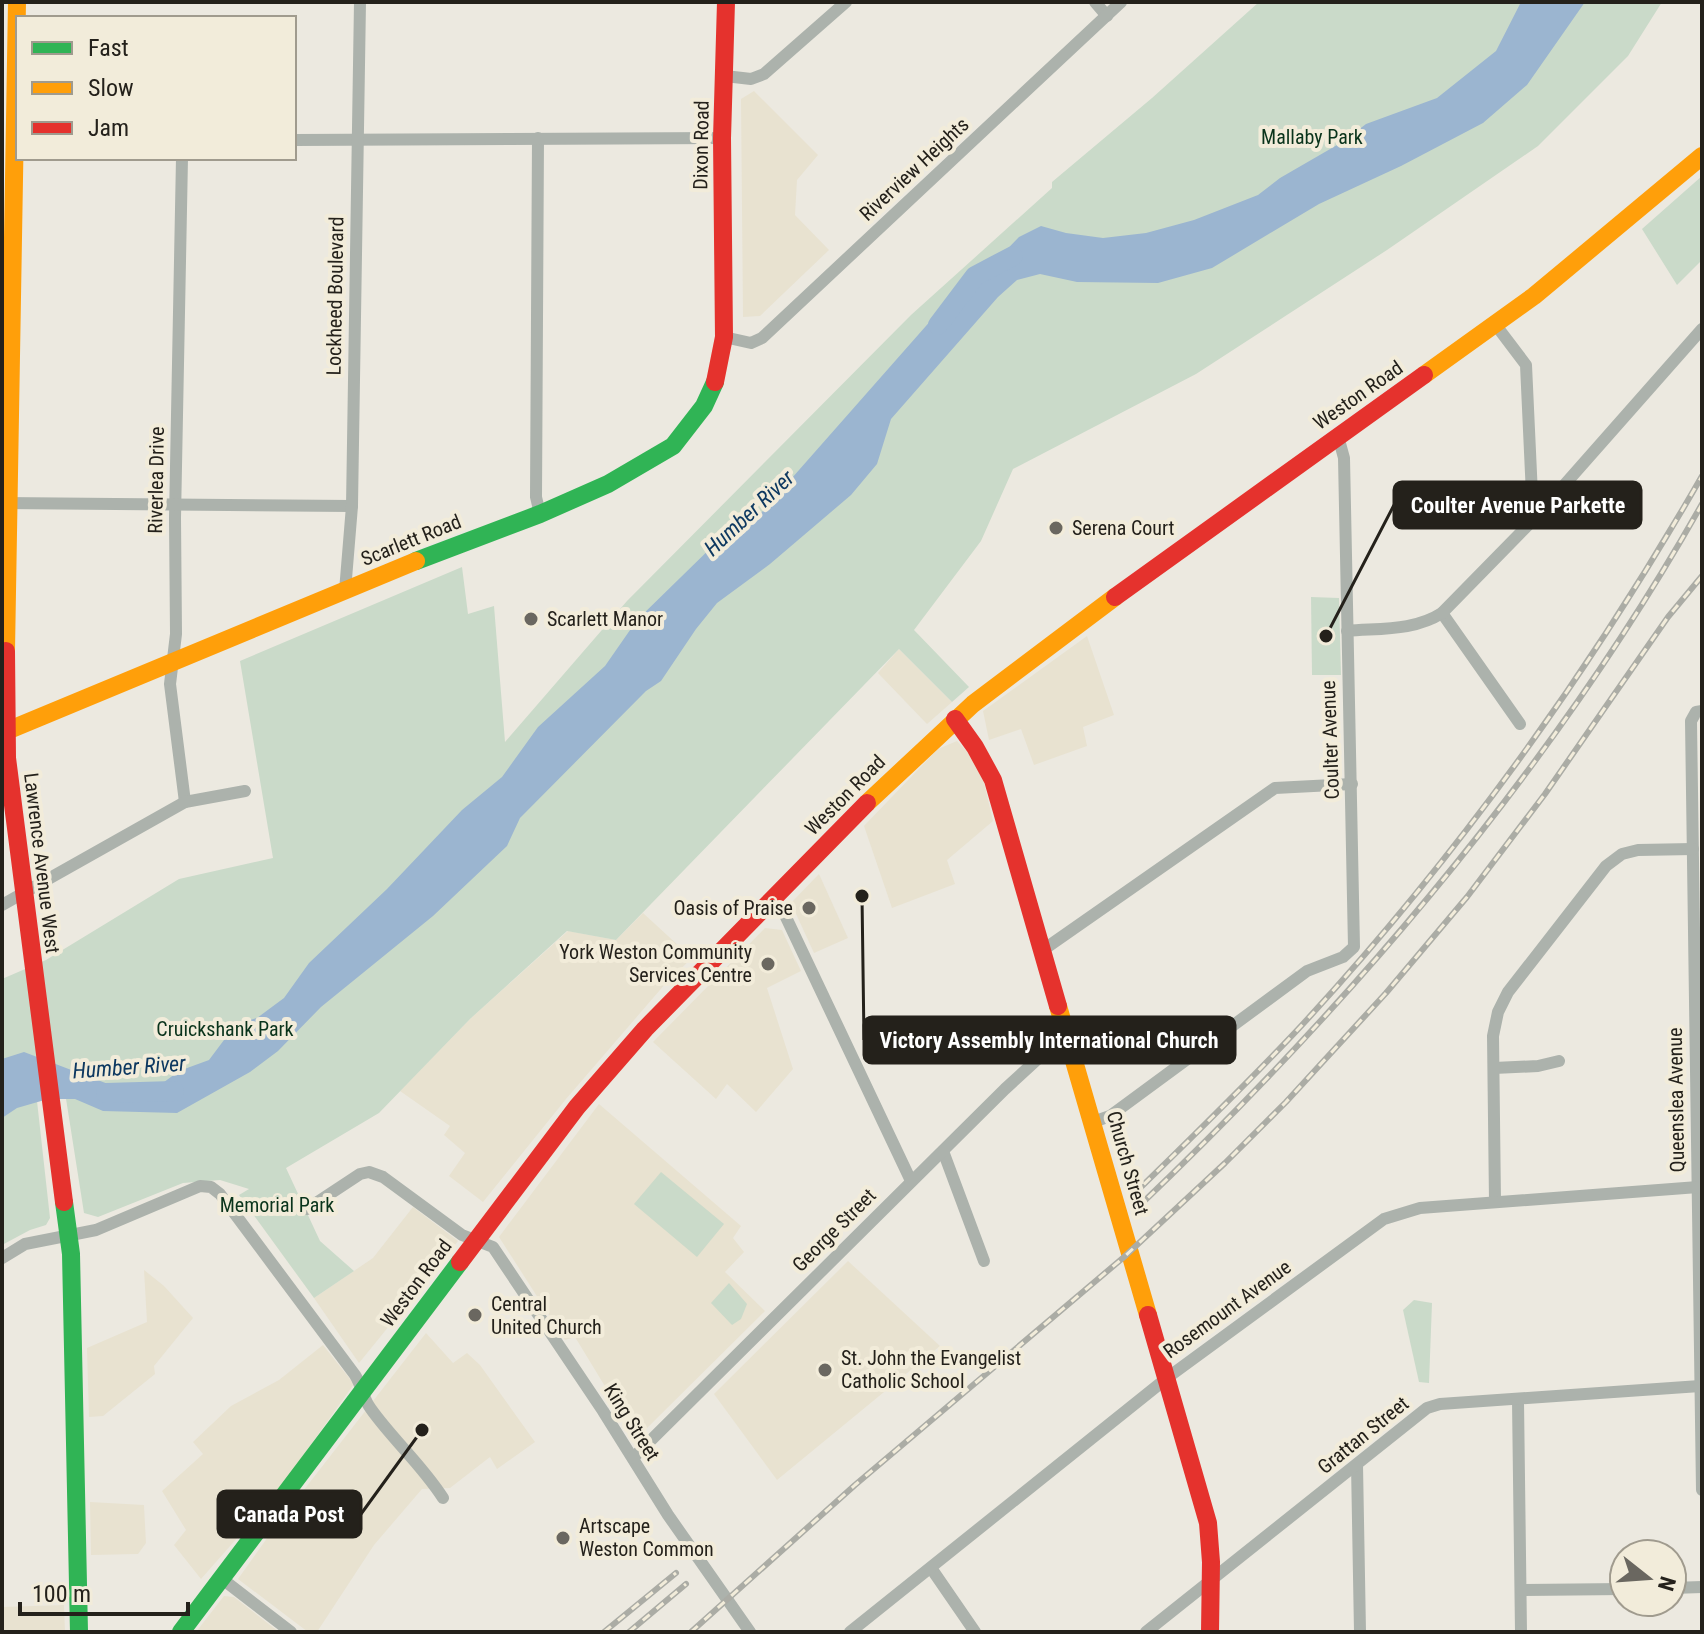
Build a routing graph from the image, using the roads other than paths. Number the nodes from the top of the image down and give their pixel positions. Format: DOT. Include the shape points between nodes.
graph roads {
  1 [pos="360,2"];
  2 [pos="726,2"];
  3 [pos="846,2"];
  4 [pos="1095,2"];
  5 [pos="1121,2"];
  6 [pos="1107,16"];
  7 [pos="16,25"];
  8 [pos="725,76"];
  9 [pos="538,138"];
  10 [pos="722,138"];
  11 [pos="296,140"];
  12 [pos="357,140"];
  13 [pos="11,141"];
  14 [pos="1702,156"];
  15 [pos="182,160"];
  16 [pos="724,288"];
  17 [pos="1495,324"];
  18 [pos="1702,329"];
  19 [pos="724,337"];
  20 [pos="1338,436"];
  21 [pos="5,503"];
  22 [pos="175,504"];
  23 [pos="352,506"];
  24 [pos="540,514"];
  25 [pos="1536,517"];
  26 [pos="345,591"];
  27 [pos="1442,613"];
  28 [pos="1347,631"];
  29 [pos="173,663"];
  30 [pos="1699,711"];
  31 [pos="955,719"];
  32 [pos="1520,724"];
  33 [pos="4,732"];
  34 [pos="1352,784"];
  35 [pos="245,791"];
  36 [pos="185,802"];
  37 [pos="1693,849"];
  38 [pos="24,894"];
  39 [pos="774,899"];
  40 [pos="2,905"];
  41 [pos="1043,950"];
  42 [pos="1067,1032"];
  43 [pos="1559,1061"];
  44 [pos="1494,1068"];
  45 [pos="1093,1122"];
  46 [pos="943,1151"];
  47 [pos="911,1181"];
  48 [pos="1698,1187"];
  49 [pos="1495,1202"];
  50 [pos="307,1209"];
  51 [pos="69,1235"];
  52 [pos="476,1241"];
  53 [pos="2,1258"];
  54 [pos="984,1261"];
  55 [pos="1700,1262"];
  56 [pos="1167,1378"];
  57 [pos="1700,1386"];
  58 [pos="363,1388"];
  59 [pos="1518,1401"];
  60 [pos="633,1458"];
  61 [pos="1357,1465"];
  62 [pos="1702,1490"];
  63 [pos="443,1498"];
  64 [pos="931,1568"];
  65 [pos="221,1578"];
  66 [pos="1209,1582"];
  67 [pos="1608,1589"];
  68 [pos="1521,1590"];
  69 [pos="79,1632"];
  70 [pos="181,1632"];
  71 [pos="291,1632"];
  72 [pos="750,1632"];
  73 [pos="850,1632"];
  74 [pos="975,1632"];
  75 [pos="1146,1632"];
  76 [pos="1210,1632"];
  77 [pos="1360,1632"];
  78 [pos="1521,1632"];
  1 -- 12 [label="street, Lockheed Boulevard"];
  2 -- 8 [label="main road, Dixon Road"];
  3 -- 8 [label="street" via="764,74 751,79"];
  4 -- 6 [label="street"];
  5 -- 6 [label="street, Riverview Heights"];
  6 -- 19 [label="street, Riverview Heights" via="762,338 751,343"];
  7 -- 13 [label="main road, Lawrence Avenue West"];
  8 -- 10 [label="main road, Dixon Road"];
  9 -- 10 [label="street"];
  9 -- 12 [label="street"];
  9 -- 24 [label="street"];
  10 -- 16 [label="main road, Dixon Road"];
  11 -- 12 [label="street"];
  12 -- 23 [label="street, Lockheed Boulevard"];
  13 -- 21 [label="main road, Lawrence Avenue West"];
  14 -- 17 [label="main road, Weston Road"];
  15 -- 22 [label="street, Riverlea Drive"];
  16 -- 19 [label="main road, Scarlett Road"];
  17 -- 20 [label="main road, Weston Road"];
  17 -- 25 [label="street" via="1526,365"];
  18 -- 25 [label="street"];
  19 -- 24 [label="main road, Scarlett Road" via="717,377 704,406 673,446 608,484"];
  20 -- 28 [label="street, Coulter Avenue" via="1344,458"];
  20 -- 31 [label="main road, Weston Road"];
  21 -- 22 [label="street"];
  21 -- 33 [label="main road, Lawrence Avenue West"];
  22 -- 23 [label="street"];
  22 -- 29 [label="street, Riverlea Drive"];
  23 -- 26 [label="street, Lockheed Boulevard"];
  24 -- 26 [label="main road, Scarlett Road"];
  25 -- 27 [label="street"];
  26 -- 29 [label="main road, Scarlett Road"];
  27 -- 28 [label="street" via="1412,626"];
  27 -- 32 [label="street"];
  28 -- 34 [label="street, Coulter Avenue"];
  29 -- 33 [label="main road, Scarlett Road"];
  29 -- 36 [label="street, Riverlea Drive" via="170,684"];
  30 -- 37 [label="street, Queenslea Avenue" via="1691,721"];
  31 -- 39 [label="main road, Weston Road"];
  31 -- 41 [label="main road, Church Street" via="993,780"];
  33 -- 38 [label="main road, Lawrence Avenue West"];
  34 -- 41 [label="street" via="1275,788"];
  34 -- 45 [label="street, Coulter Avenue" via="1354,947 1307,971 1110,1116"];
  35 -- 36 [label="street"];
  36 -- 38 [label="street"];
  37 -- 44 [label="street" via="1638,850 1606,866 1508,992 1493,1036"];
  37 -- 48 [label="street, Queenslea Avenue"];
  38 -- 40 [label="street"];
  38 -- 51 [label="main road, Lawrence Avenue West"];
  39 -- 47 [label="street"];
  39 -- 52 [label="main road, Weston Road" via="607,1071"];
  41 -- 42 [label="main road, Church Street"];
  42 -- 45 [label="main road, Church Street"];
  42 -- 46 [label="street, George Street"];
  43 -- 44 [label="street"];
  44 -- 49 [label="street"];
  45 -- 56 [label="main road, Church Street"];
  46 -- 47 [label="street, George Street"];
  46 -- 54 [label="street"];
  47 -- 60 [label="street, George Street"];
  48 -- 49 [label="street, Rosemount Avenue"];
  48 -- 55 [label="street, Queenslea Avenue"];
  49 -- 56 [label="street, Rosemount Avenue" via="1420,1208 1384,1219"];
  50 -- 52 [label="street, King Street" via="369,1172"];
  51 -- 53 [label="street" via="25,1244"];
  51 -- 58 [label="street" via="96,1230 200,1186 211,1187"];
  51 -- 69 [label="main road, Lawrence Avenue West"];
  52 -- 58 [label="main road, Weston Road"];
  52 -- 60 [label="street, King Street" via="493,1247"];
  55 -- 57 [label="street, Queenslea Avenue"];
  56 -- 64 [label="street, Rosemount Avenue"];
  56 -- 66 [label="main road, Church Street" via="1208,1523"];
  57 -- 59 [label="street, Grattan Street"];
  57 -- 62 [label="street, Queenslea Avenue"];
  58 -- 63 [label="street" via="370,1409"];
  58 -- 65 [label="main road, Weston Road"];
  59 -- 61 [label="street, Grattan Street" via="1427,1408"];
  59 -- 68 [label="street"];
  60 -- 72 [label="street, King Street"];
  61 -- 66 [label="street, Grattan Street"];
  61 -- 77 [label="street"];
  64 -- 73 [label="street, Rosemount Avenue"];
  64 -- 74 [label="street"];
  65 -- 70 [label="main road, Weston Road"];
  65 -- 71 [label="street"];
  66 -- 75 [label="street, Grattan Street"];
  66 -- 76 [label="main road, Church Street"];
  67 -- 68 [label="street"];
  68 -- 78 [label="street"];
}
